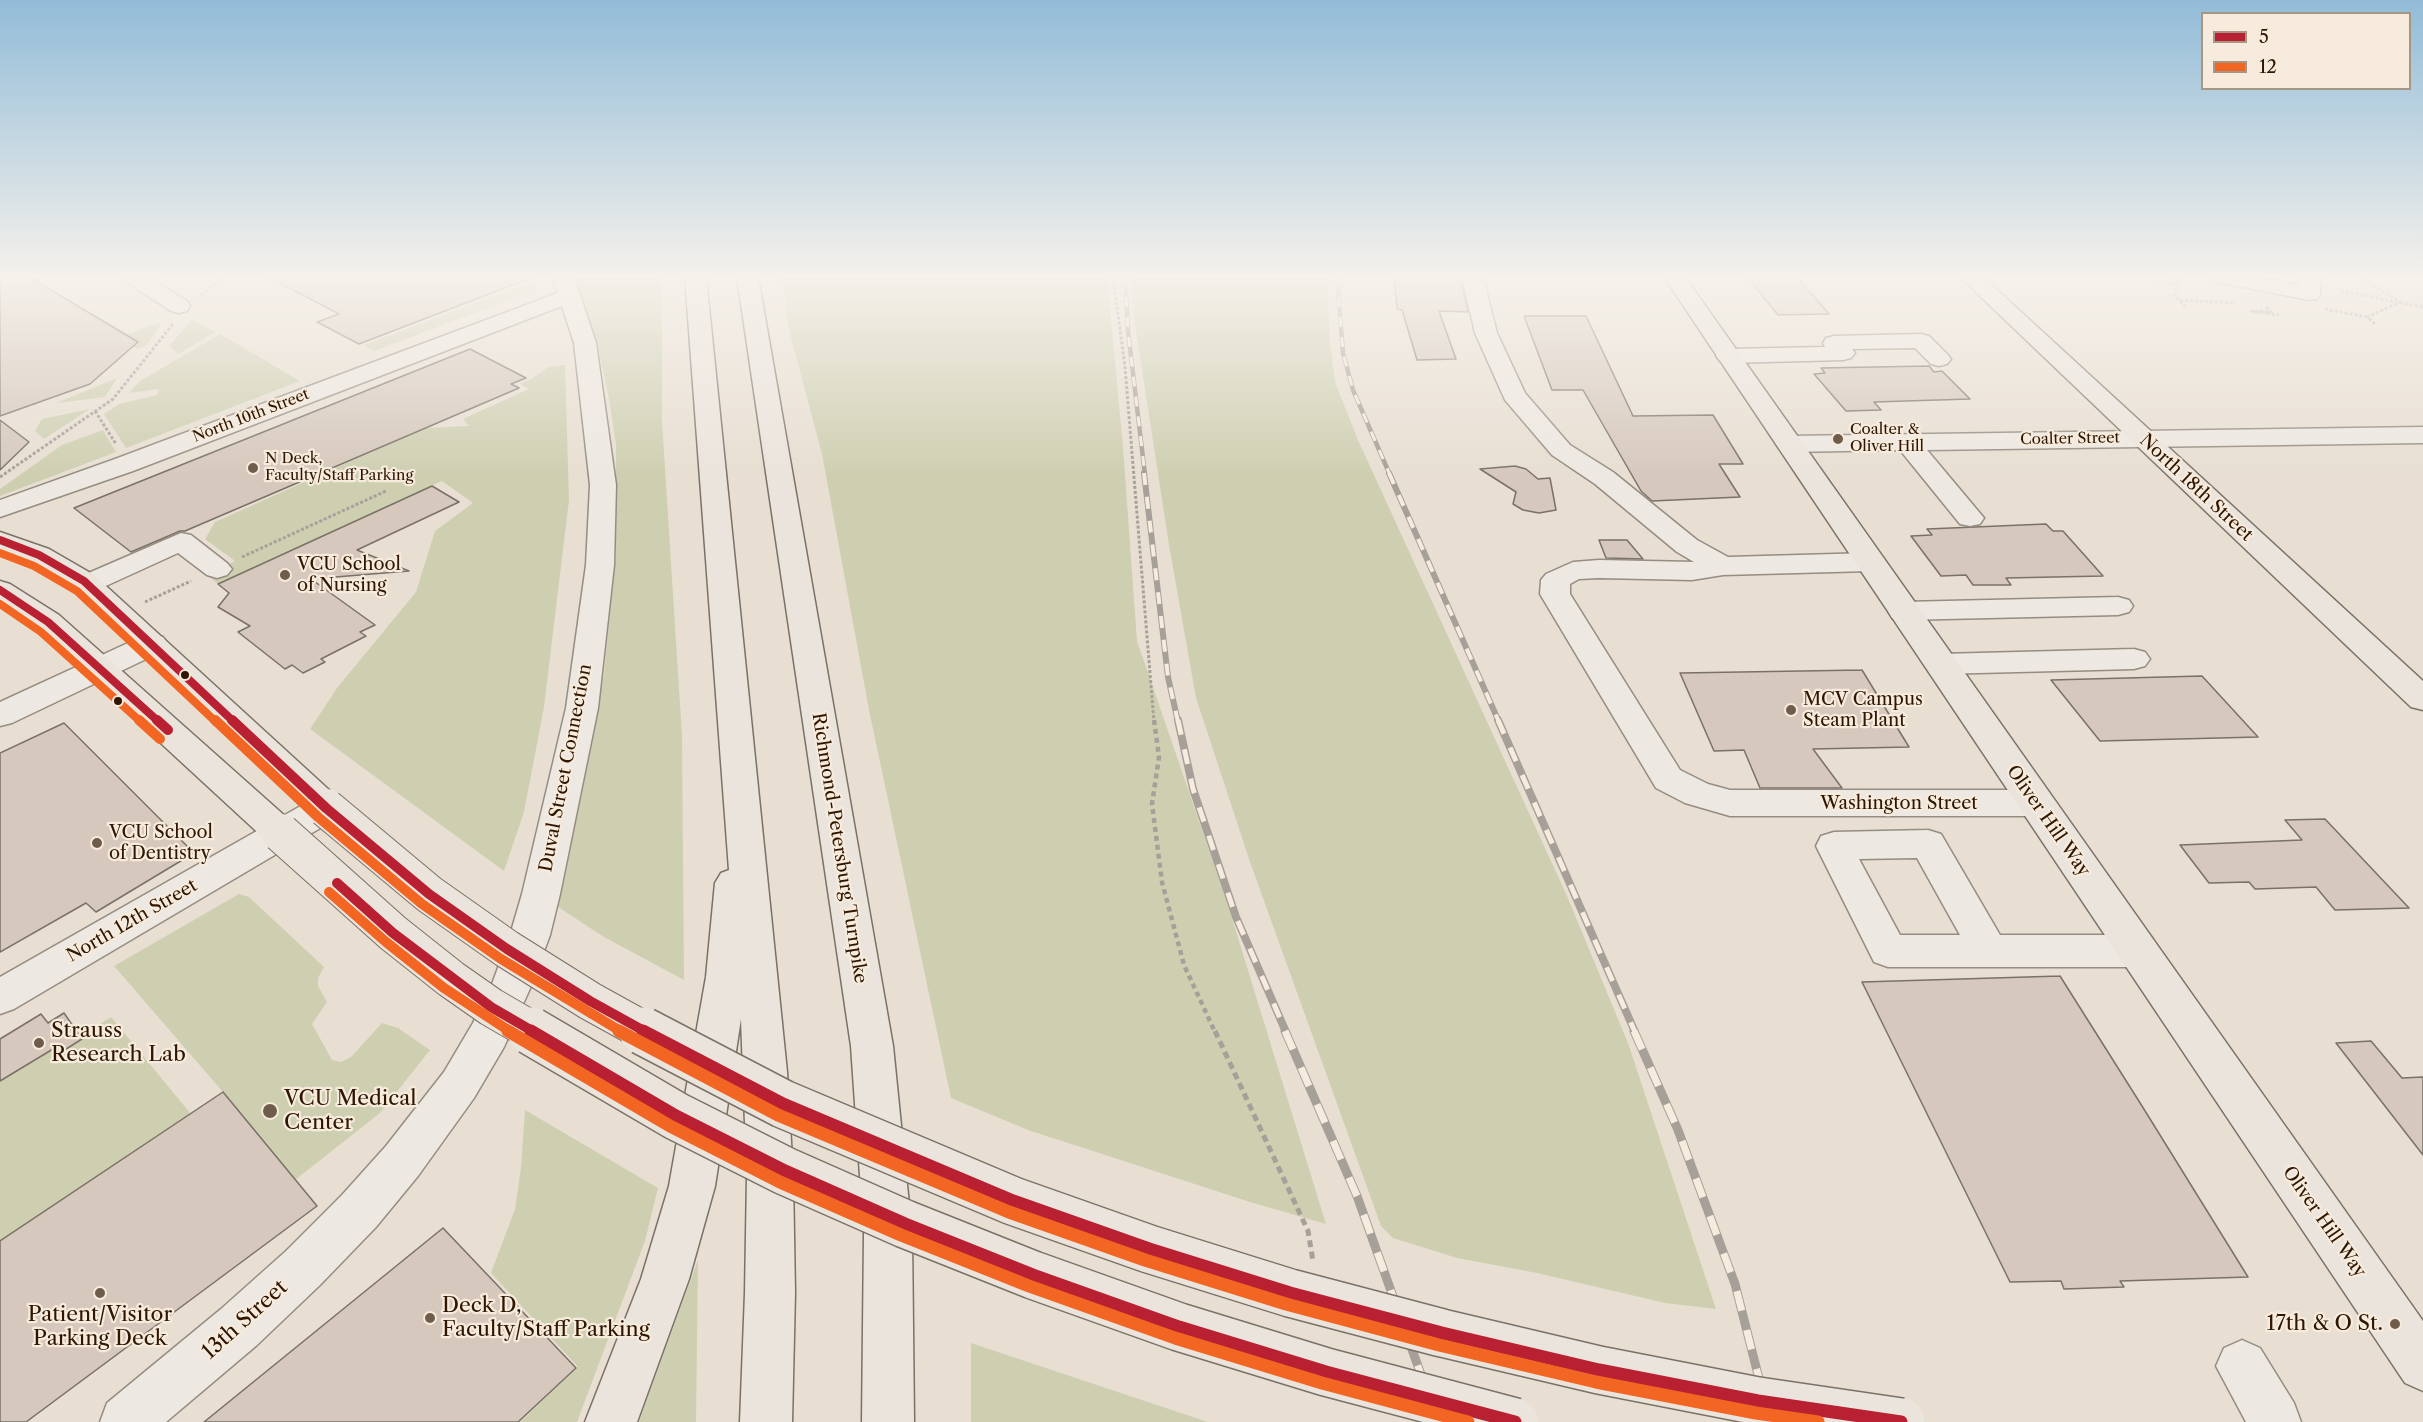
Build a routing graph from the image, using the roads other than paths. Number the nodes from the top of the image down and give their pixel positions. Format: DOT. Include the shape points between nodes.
graph roads {
  1 [pos="431,343"];
  2 [pos="585,343"];
  3 [pos="700,343"];
  4 [pos="760,343"];
  5 [pos="1492,343"];
  6 [pos="1719,343"];
  7 [pos="1834,343"];
  8 [pos="1923,343"];
  9 [pos="2041,343"];
  10 [pos="1728,356"];
  11 [pos="1939,359"];
  12 [pos="2423,435"];
  13 [pos="2141,437"];
  14 [pos="1907,442"];
  15 [pos="1789,444"];
  16 [pos="0,509"];
  17 [pos="1970,518"];
  18 [pos="0,540"];
  19 [pos="1870,562"];
  20 [pos="1723,566"];
  21 [pos="217,569"];
  22 [pos="87,584"];
  23 [pos="0,590"];
  24 [pos="2118,606"];
  25 [pos="1903,611"];
  26 [pos="152,644"];
  27 [pos="2134,659"];
  28 [pos="1940,664"];
  29 [pos="100,668"];
  30 [pos="2423,699"];
  31 [pos="0,714"];
  32 [pos="739,785"];
  33 [pos="2036,803"];
  34 [pos="326,807"];
  35 [pos="282,833"];
  36 [pos="1989,951"];
  37 [pos="2138,951"];
  38 [pos="0,997"];
  39 [pos="359,1211"];
  40 [pos="2423,1365"];
  41 [pos="2242,1366"];
  42 [pos="126,1422"];
  43 [pos="611,1422"];
  44 [pos="766,1422"];
  45 [pos="888,1422"];
  46 [pos="1515,1422"];
  47 [pos="1901,1422"];
  48 [pos="2275,1422"];
  1 -- 16 [label="street, North 10th Street" via="124,465"];
  2 -- 39 [label="street, Duval Street Connection" via="603,485 600,565 582,708 541,894 512,984 483,1044 432,1123"];
  3 -- 32 [label="main road"];
  4 -- 45 [label="main road, Richmond-Petersburg Turnpike" via="872,1046 888,1234"];
  5 -- 20 [label="street" via="1514,395 1561,450 1604,478 1687,546"];
  6 -- 10 [label="main road, Oliver Hill Way"];
  7 -- 10 [label="street" via="1843,353"];
  8 -- 11 [label="street"];
  9 -- 13 [label="main road, North 18th Street"];
  10 -- 15 [label="main road, Oliver Hill Way"];
  12 -- 13 [label="street, Coalter Street"];
  13 -- 14 [label="street, Coalter Street"];
  13 -- 30 [label="main road, North 18th Street"];
  14 -- 15 [label="street, Coalter Street"];
  14 -- 17 [label="street"];
  15 -- 19 [label="main road, Oliver Hill Way"];
  18 -- 22 [label="main road" via="39,555"];
  19 -- 20 [label="street"];
  19 -- 25 [label="main road, Oliver Hill Way"];
  20 -- 33 [label="street, Washington Street" via="1692,571 1599,568 1573,571 1556,580 1555,594 1668,779 1697,794 1730,803"];
  21 -- 22 [label="street" via="181,541"];
  22 -- 26 [label="main road"];
  23 -- 29 [label="main road" via="36,612"];
  24 -- 25 [label="street"];
  25 -- 28 [label="main road, Oliver Hill Way"];
  26 -- 29 [label="street"];
  26 -- 34 [label="main road"];
  27 -- 28 [label="street"];
  28 -- 33 [label="main road, Oliver Hill Way"];
  29 -- 31 [label="street"];
  29 -- 35 [label="main road"];
  32 -- 43 [label="main road" via="726,977 692,1186 665,1279"];
  32 -- 44 [label="main road" via="766,1072 770,1176"];
  33 -- 37 [label="main road, Oliver Hill Way"];
  34 -- 35 [label="street, North 12th Street"];
  34 -- 47 [label="main road, bridge" via="429,894 590,1001 783,1104 1013,1201 1258,1283 1442,1333 1599,1370 1758,1401"];
  35 -- 38 [label="street, North 12th Street"];
  35 -- 46 [label="main road, bridge" via="393,933 491,1007 676,1116 784,1171 1033,1275 1179,1327 1326,1372"];
  36 -- 37 [label="street"];
  37 -- 40 [label="main road, Oliver Hill Way"];
  39 -- 42 [label="street, 13th Street" via="303,1268"];
  41 -- 48 [label="street"];
}
